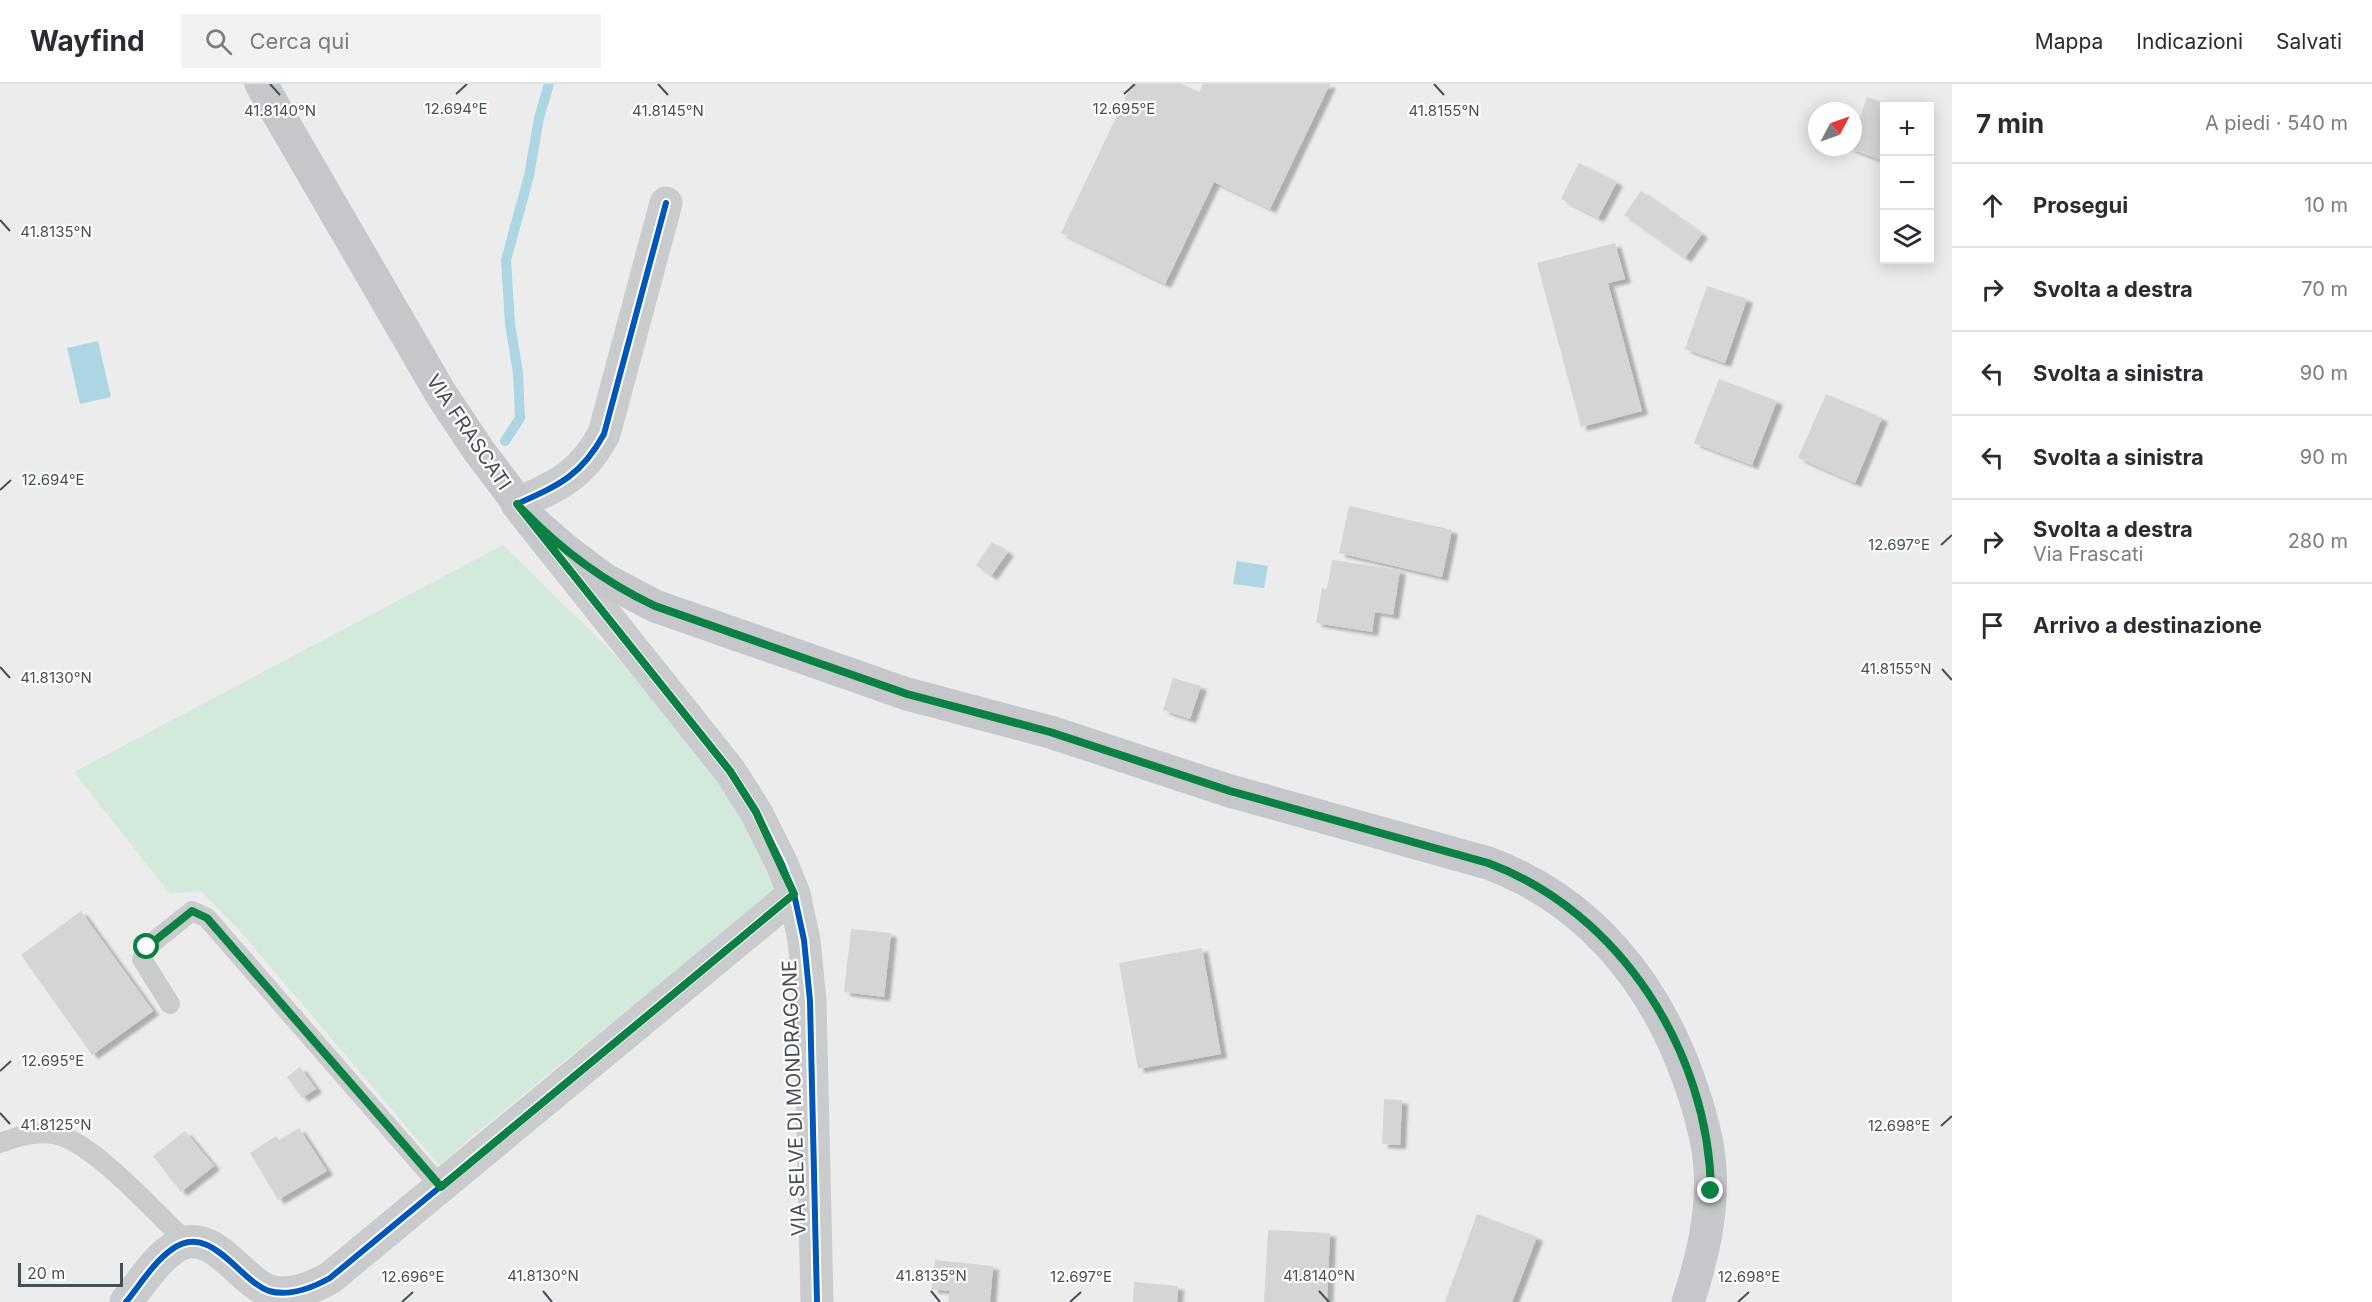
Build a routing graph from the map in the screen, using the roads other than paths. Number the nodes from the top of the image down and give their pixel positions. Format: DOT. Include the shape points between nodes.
graph roads {
  1 [pos="261,84"];
  2 [pos="666,203"];
  3 [pos="517,504"];
  4 [pos="794,894"];
  5 [pos="170,1004"];
  6 [pos="0,1143"];
  7 [pos="441,1187"];
  8 [pos="188,1243"];
  9 [pos="126,1302"];
  10 [pos="817,1302"];
  11 [pos="1688,1302"];
  1 -- 3 [label="main road, VIA FRASCATI" via="441,394"];
  2 -- 3 [label="street" via="604,434 591,459 562,483"];
  3 -- 4 [label="street, VIA SELVE DI MONDRAGONE" via="730,771 756,812"];
  3 -- 11 [label="main road, VIA FRASCATI" via="542,531 583,564 655,606 907,694 1050,732 1230,791 1488,863 1549,893 1595,928 1639,979 1668,1029 1694,1094 1708,1145 1711,1191 1704,1247"];
  4 -- 7 [label="street"];
  4 -- 10 [label="street, VIA SELVE DI MONDRAGONE" via="804,940 810,1001"];
  5 -- 7 [label="lane" via="142,959 147,947 192,911 207,918"];
  6 -- 8 [label="lane" via="39,1133 54,1134 82,1145"];
  7 -- 8 [label="street" via="343,1269 300,1291 283,1293 258,1286 220,1252"];
  8 -- 9 [label="street" via="168,1252"];
}
